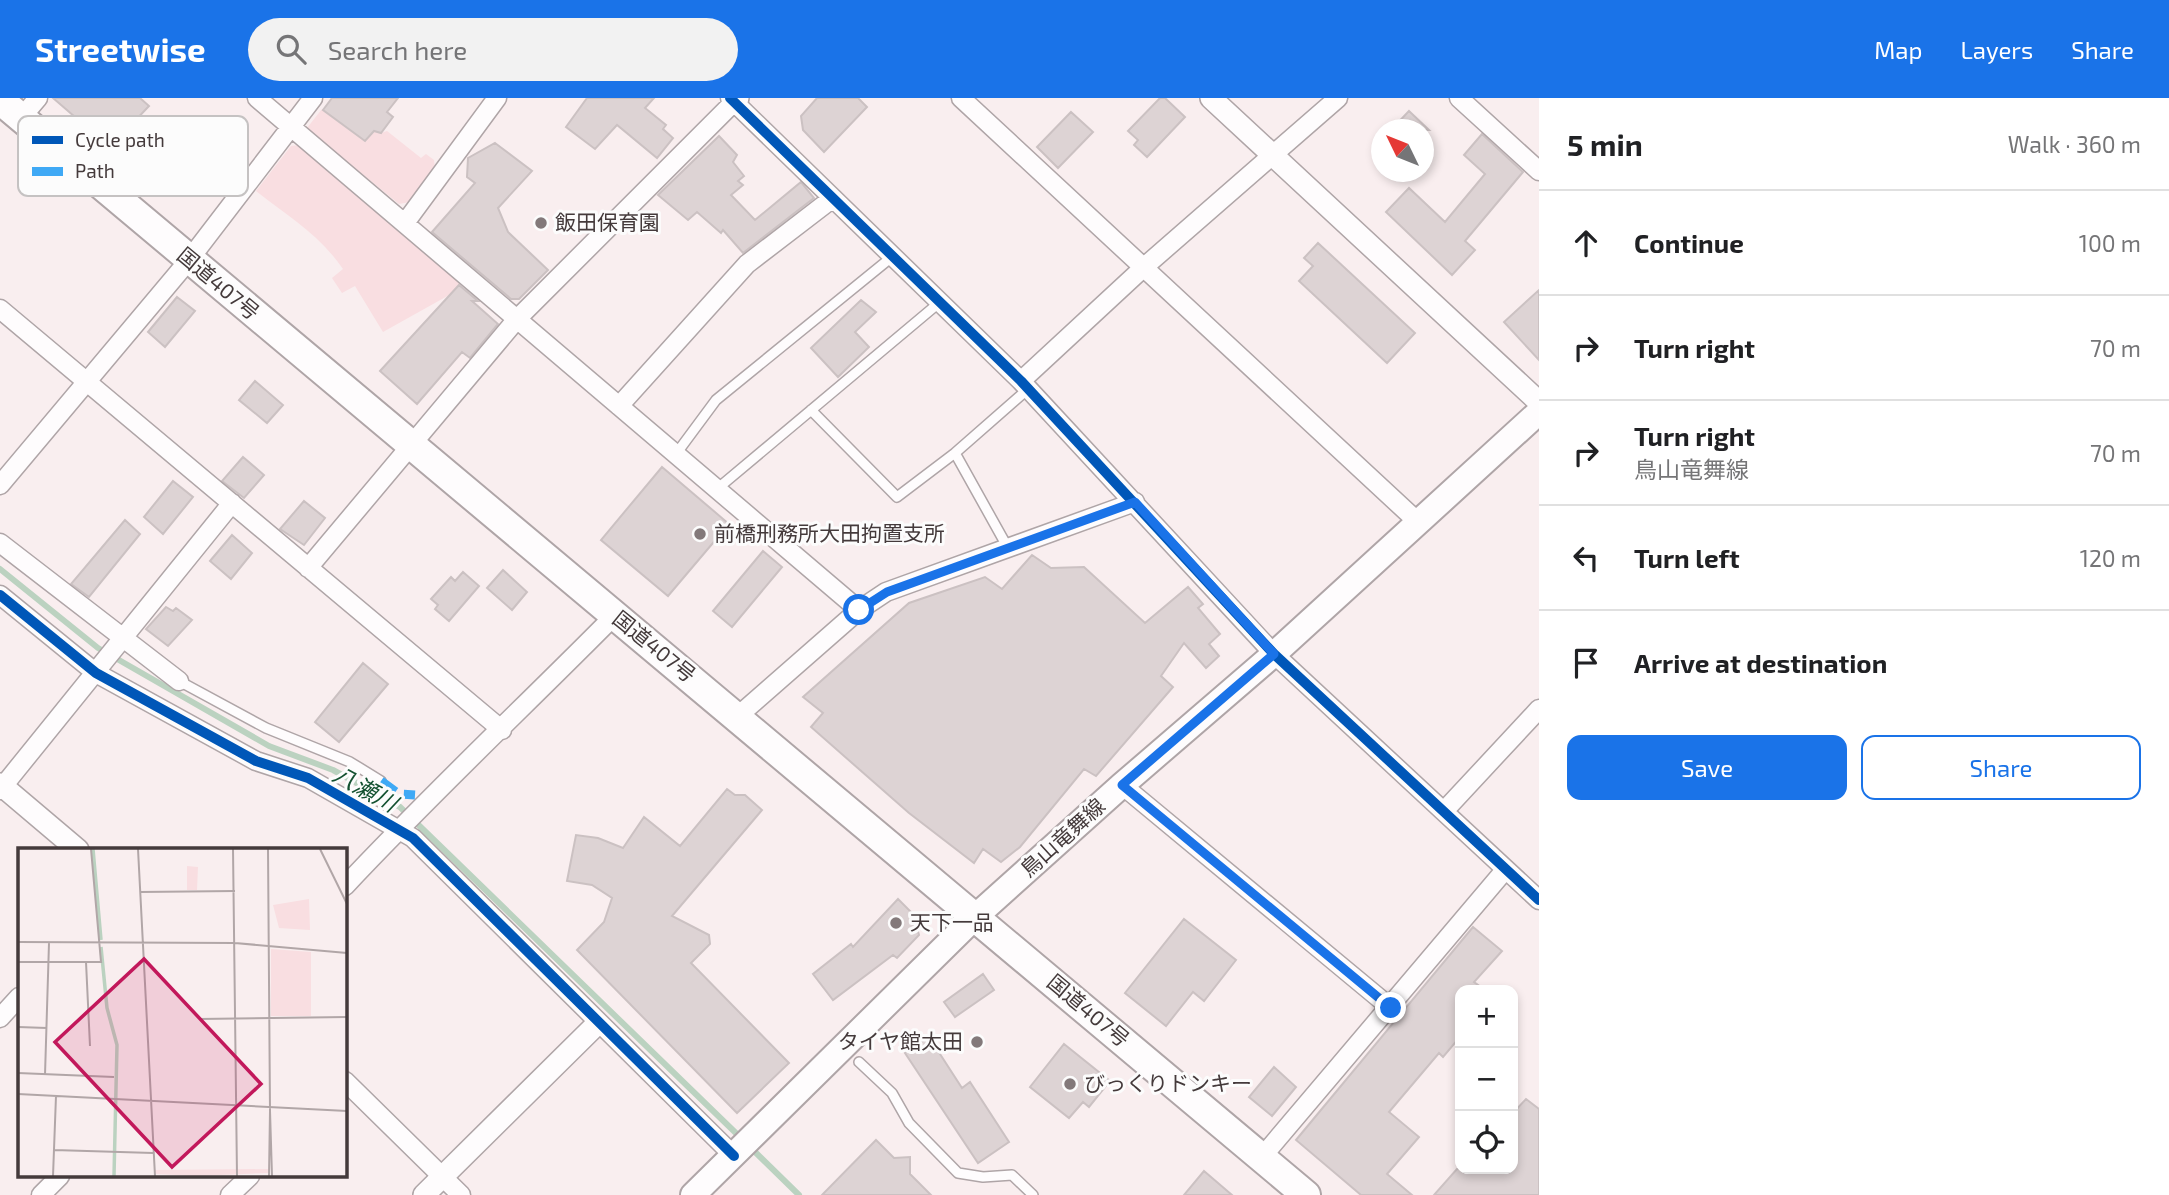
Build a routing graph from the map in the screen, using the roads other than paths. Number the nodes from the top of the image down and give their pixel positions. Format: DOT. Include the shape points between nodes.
graph roads {
  1 [pos="257,98"];
  2 [pos="313,98"];
  3 [pos="497,98"];
  4 [pos="961,98"];
  5 [pos="1211,98"];
  6 [pos="1338,98"];
  7 [pos="1459,98"];
  8 [pos="734,99"];
  9 [pos="291,125"];
  10 [pos="1274,156"];
  11 [pos="1539,171"];
  12 [pos="248,182"];
  13 [pos="119,196"];
  14 [pos="237,196"];
  15 [pos="833,198"];
  16 [pos="405,223"];
  17 [pos="893,256"];
  18 [pos="189,260"];
  19 [pos="1143,268"];
  20 [pos="940,302"];
  21 [pos="0,309"];
  22 [pos="517,319"];
  23 [pos="85,381"];
  24 [pos="1024,385"];
  25 [pos="1539,402"];
  26 [pos="619,406"];
  27 [pos="811,410"];
  28 [pos="1539,412"];
  29 [pos="411,445"];
  30 [pos="955,453"];
  31 [pos="676,454"];
  32 [pos="0,485"];
  33 [pos="717,489"];
  34 [pos="1135,502"];
  35 [pos="232,503"];
  36 [pos="1419,523"];
  37 [pos="0,543"];
  38 [pos="1009,548"];
  39 [pos="308,568"];
  40 [pos="0,595"];
  41 [pos="859,610"];
  42 [pos="615,615"];
  43 [pos="120,643"];
  44 [pos="1274,654"];
  45 [pos="100,668"];
  46 [pos="179,681"];
  47 [pos="1539,709"];
  48 [pos="737,716"];
  49 [pos="502,730"];
  50 [pos="381,780"];
  51 [pos="1122,785"];
  52 [pos="1,787"];
  53 [pos="1445,810"];
  54 [pos="398,830"];
  55 [pos="76,848"];
  56 [pos="1505,870"];
  57 [pos="346,885"];
  58 [pos="1538,898"];
  59 [pos="975,917"];
  60 [pos="18,999"];
  61 [pos="1391,1008"];
  62 [pos="0,1018"];
  63 [pos="597,1024"];
  64 [pos="859,1062"];
  65 [pos="346,1083"];
  66 [pos="735,1154"];
  67 [pos="1262,1157"];
  68 [pos="442,1177"];
  69 [pos="58,1178"];
  70 [pos="248,1178"];
  71 [pos="41,1195"];
  72 [pos="230,1195"];
  73 [pos="424,1195"];
  74 [pos="461,1195"];
  75 [pos="694,1195"];
  76 [pos="1033,1195"];
  77 [pos="1306,1195"];
  1 -- 9 [label="street"];
  2 -- 9 [label="street"];
  3 -- 16 [label="street"];
  4 -- 19 [label="street"];
  5 -- 10 [label="street"];
  6 -- 10 [label="street"];
  7 -- 11 [label="street"];
  8 -- 15 [label="street"];
  8 -- 22 [label="street"];
  9 -- 12 [label="street"];
  9 -- 16 [label="street"];
  10 -- 19 [label="street"];
  10 -- 25 [label="street"];
  13 -- 18 [label="highway, 国道407号"];
  14 -- 18 [label="street"];
  15 -- 17 [label="street"];
  15 -- 26 [label="street" via="747,264"];
  16 -- 22 [label="street"];
  17 -- 20 [label="street"];
  17 -- 31 [label="lane" via="716,400"];
  18 -- 23 [label="street"];
  18 -- 29 [label="highway, 国道407号"];
  19 -- 24 [label="street"];
  19 -- 36 [label="street"];
  20 -- 24 [label="street"];
  20 -- 27 [label="lane"];
  21 -- 23 [label="street"];
  22 -- 26 [label="street"];
  22 -- 29 [label="street"];
  23 -- 32 [label="street"];
  23 -- 35 [label="street"];
  24 -- 30 [label="lane"];
  24 -- 34 [label="street"];
  26 -- 31 [label="street"];
  27 -- 30 [label="lane" via="897,497"];
  27 -- 33 [label="lane"];
  28 -- 36 [label="main road, 鳥山竜舞線"];
  29 -- 39 [label="street"];
  29 -- 42 [label="highway, 国道407号"];
  30 -- 38 [label="lane"];
  31 -- 33 [label="street"];
  33 -- 41 [label="street"];
  34 -- 38 [label="street"];
  34 -- 44 [label="street"];
  35 -- 39 [label="street"];
  35 -- 43 [label="street"];
  36 -- 44 [label="main road, 鳥山竜舞線"];
  37 -- 43 [label="street"];
  38 -- 41 [label="street" via="887,592"];
  39 -- 49 [label="street"];
  40 -- 45 [label="street"];
  41 -- 48 [label="street"];
  42 -- 48 [label="highway, 国道407号"];
  42 -- 49 [label="street"];
  43 -- 45 [label="street"];
  43 -- 46 [label="street"];
  44 -- 51 [label="main road, 鳥山竜舞線"];
  44 -- 53 [label="street"];
  45 -- 52 [label="street"];
  45 -- 54 [label="street" via="256,761 308,778"];
  46 -- 50 [label="lane" via="265,728 350,762"];
  47 -- 53 [label="street"];
  48 -- 59 [label="highway, 国道407号"];
  49 -- 54 [label="street"];
  51 -- 59 [label="main road, 鳥山竜舞線"];
  51 -- 61 [label="street"];
  52 -- 55 [label="street"];
  53 -- 56 [label="street"];
  54 -- 57 [label="street"];
  54 -- 63 [label="street" via="413,838"];
  56 -- 58 [label="street"];
  56 -- 61 [label="street"];
  59 -- 66 [label="main road, 鳥山竜舞線"];
  59 -- 67 [label="highway, 国道407号"];
  60 -- 62 [label="street"];
  61 -- 67 [label="street"];
  63 -- 66 [label="street"];
  63 -- 68 [label="street"];
  64 -- 76 [label="lane" via="892,1093 909,1123 958,1173 1012,1175"];
  65 -- 68 [label="street"];
  66 -- 75 [label="main road, 鳥山竜舞線"];
  67 -- 77 [label="highway, 国道407号"];
  68 -- 73 [label="street"];
  68 -- 74 [label="street"];
  69 -- 71 [label="street"];
  70 -- 72 [label="street"];
}
